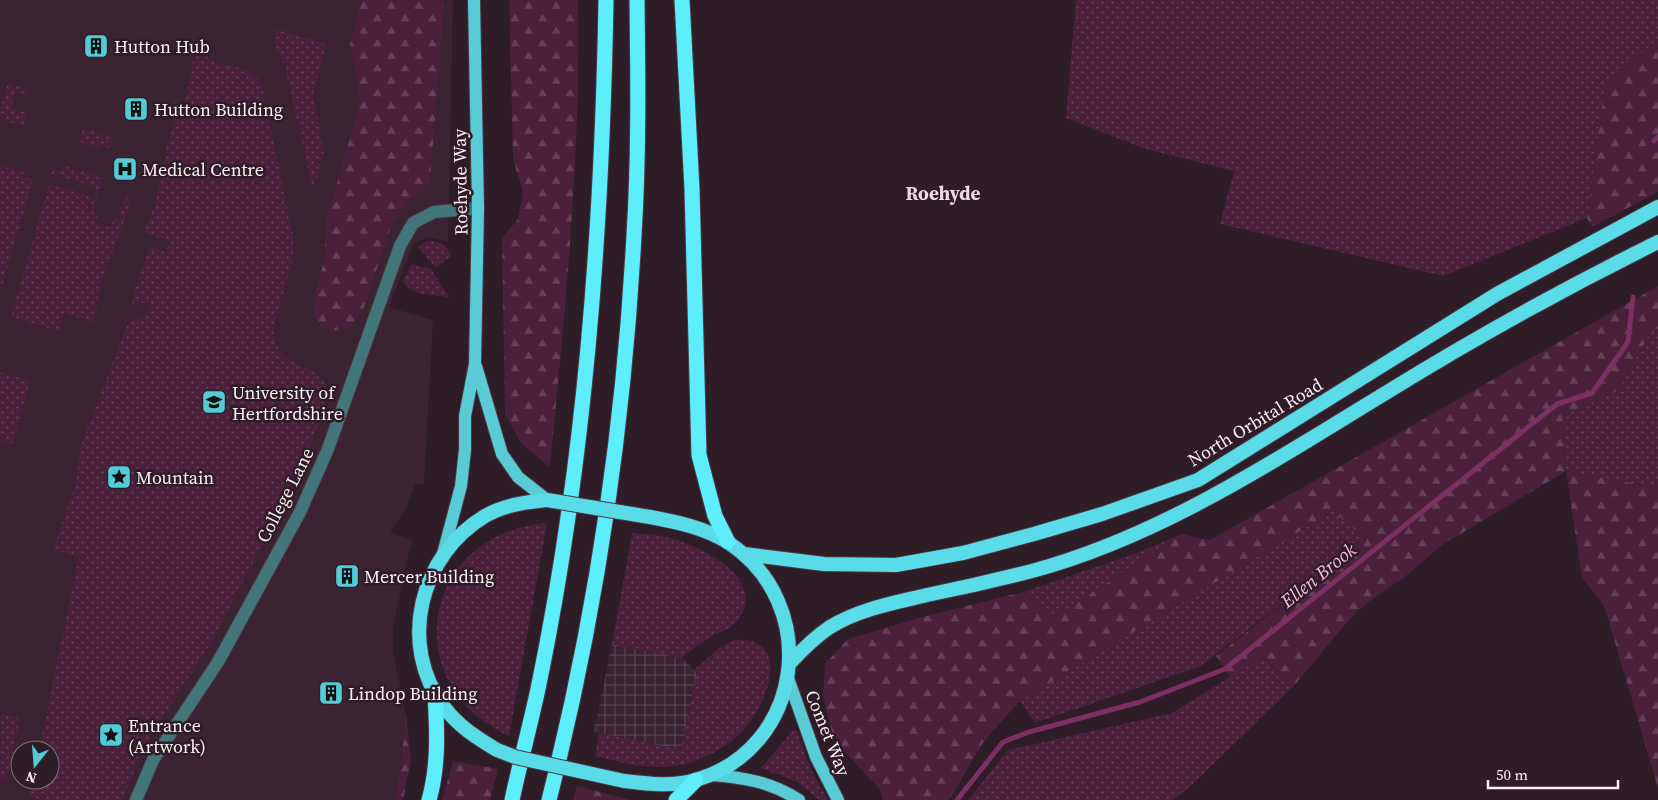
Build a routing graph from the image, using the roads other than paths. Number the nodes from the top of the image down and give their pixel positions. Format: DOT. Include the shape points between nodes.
graph roads {
  1 [pos="474,0"];
  2 [pos="606,0"];
  3 [pos="637,0"];
  4 [pos="682,0"];
  5 [pos="1658,207"];
  6 [pos="478,208"];
  7 [pos="1658,242"];
  8 [pos="475,364"];
  9 [pos="547,500"];
  10 [pos="728,542"];
  11 [pos="442,554"];
  12 [pos="744,554"];
  13 [pos="790,663"];
  14 [pos="788,678"];
  15 [pos="435,693"];
  16 [pos="710,775"];
  17 [pos="696,780"];
  18 [pos="136,800"];
  19 [pos="429,800"];
  20 [pos="512,800"];
  21 [pos="549,800"];
  22 [pos="676,800"];
  23 [pos="799,800"];
  24 [pos="838,800"];
  1 -- 6 [label="main road, Roehyde Way"];
  2 -- 20 [label="highway" via="596,255 578,442 538,689"];
  3 -- 21 [label="highway" via="634,235 618,426 574,703"];
  4 -- 10 [label="highway" via="692,189 699,455 715,516"];
  5 -- 12 [label="highway, North Orbital Road" via="1497,294 1198,480 1034,534 963,553 896,565 824,564"];
  6 -- 8 [label="main road, Roehyde Way"];
  6 -- 18 [label="street, College Lane" via="434,212 413,223 400,246 328,449 300,512 218,662 153,760"];
  7 -- 13 [label="highway" via="1535,306 1233,487 1174,517 1104,547 1034,570 892,603 849,617 809,643"];
  8 -- 9 [label="main road, Roehyde Way" via="502,454 518,477"];
  8 -- 11 [label="main road, Roehyde Way" via="465,416 461,486"];
  9 -- 10 [label="highway, bridge" via="650,516 679,523"];
  9 -- 11 [label="highway" via="513,505 487,515 455,539"];
  10 -- 12 [label="highway"];
  11 -- 15 [label="highway" via="422,598 419,623 425,671"];
  12 -- 13 [label="highway" via="758,568 780,603 786,622"];
  13 -- 14 [label="highway"];
  14 -- 16 [label="highway" via="781,703 769,726 750,748"];
  14 -- 24 [label="main road, Comet Way" via="816,757"];
  15 -- 17 [label="highway, bridge" via="454,718 472,734 496,750 515,757 624,781 665,785"];
  15 -- 19 [label="highway" via="436,763"];
  16 -- 17 [label="highway"];
  16 -- 23 [label="main road" via="747,778 783,790"];
  17 -- 22 [label="highway"];
}
